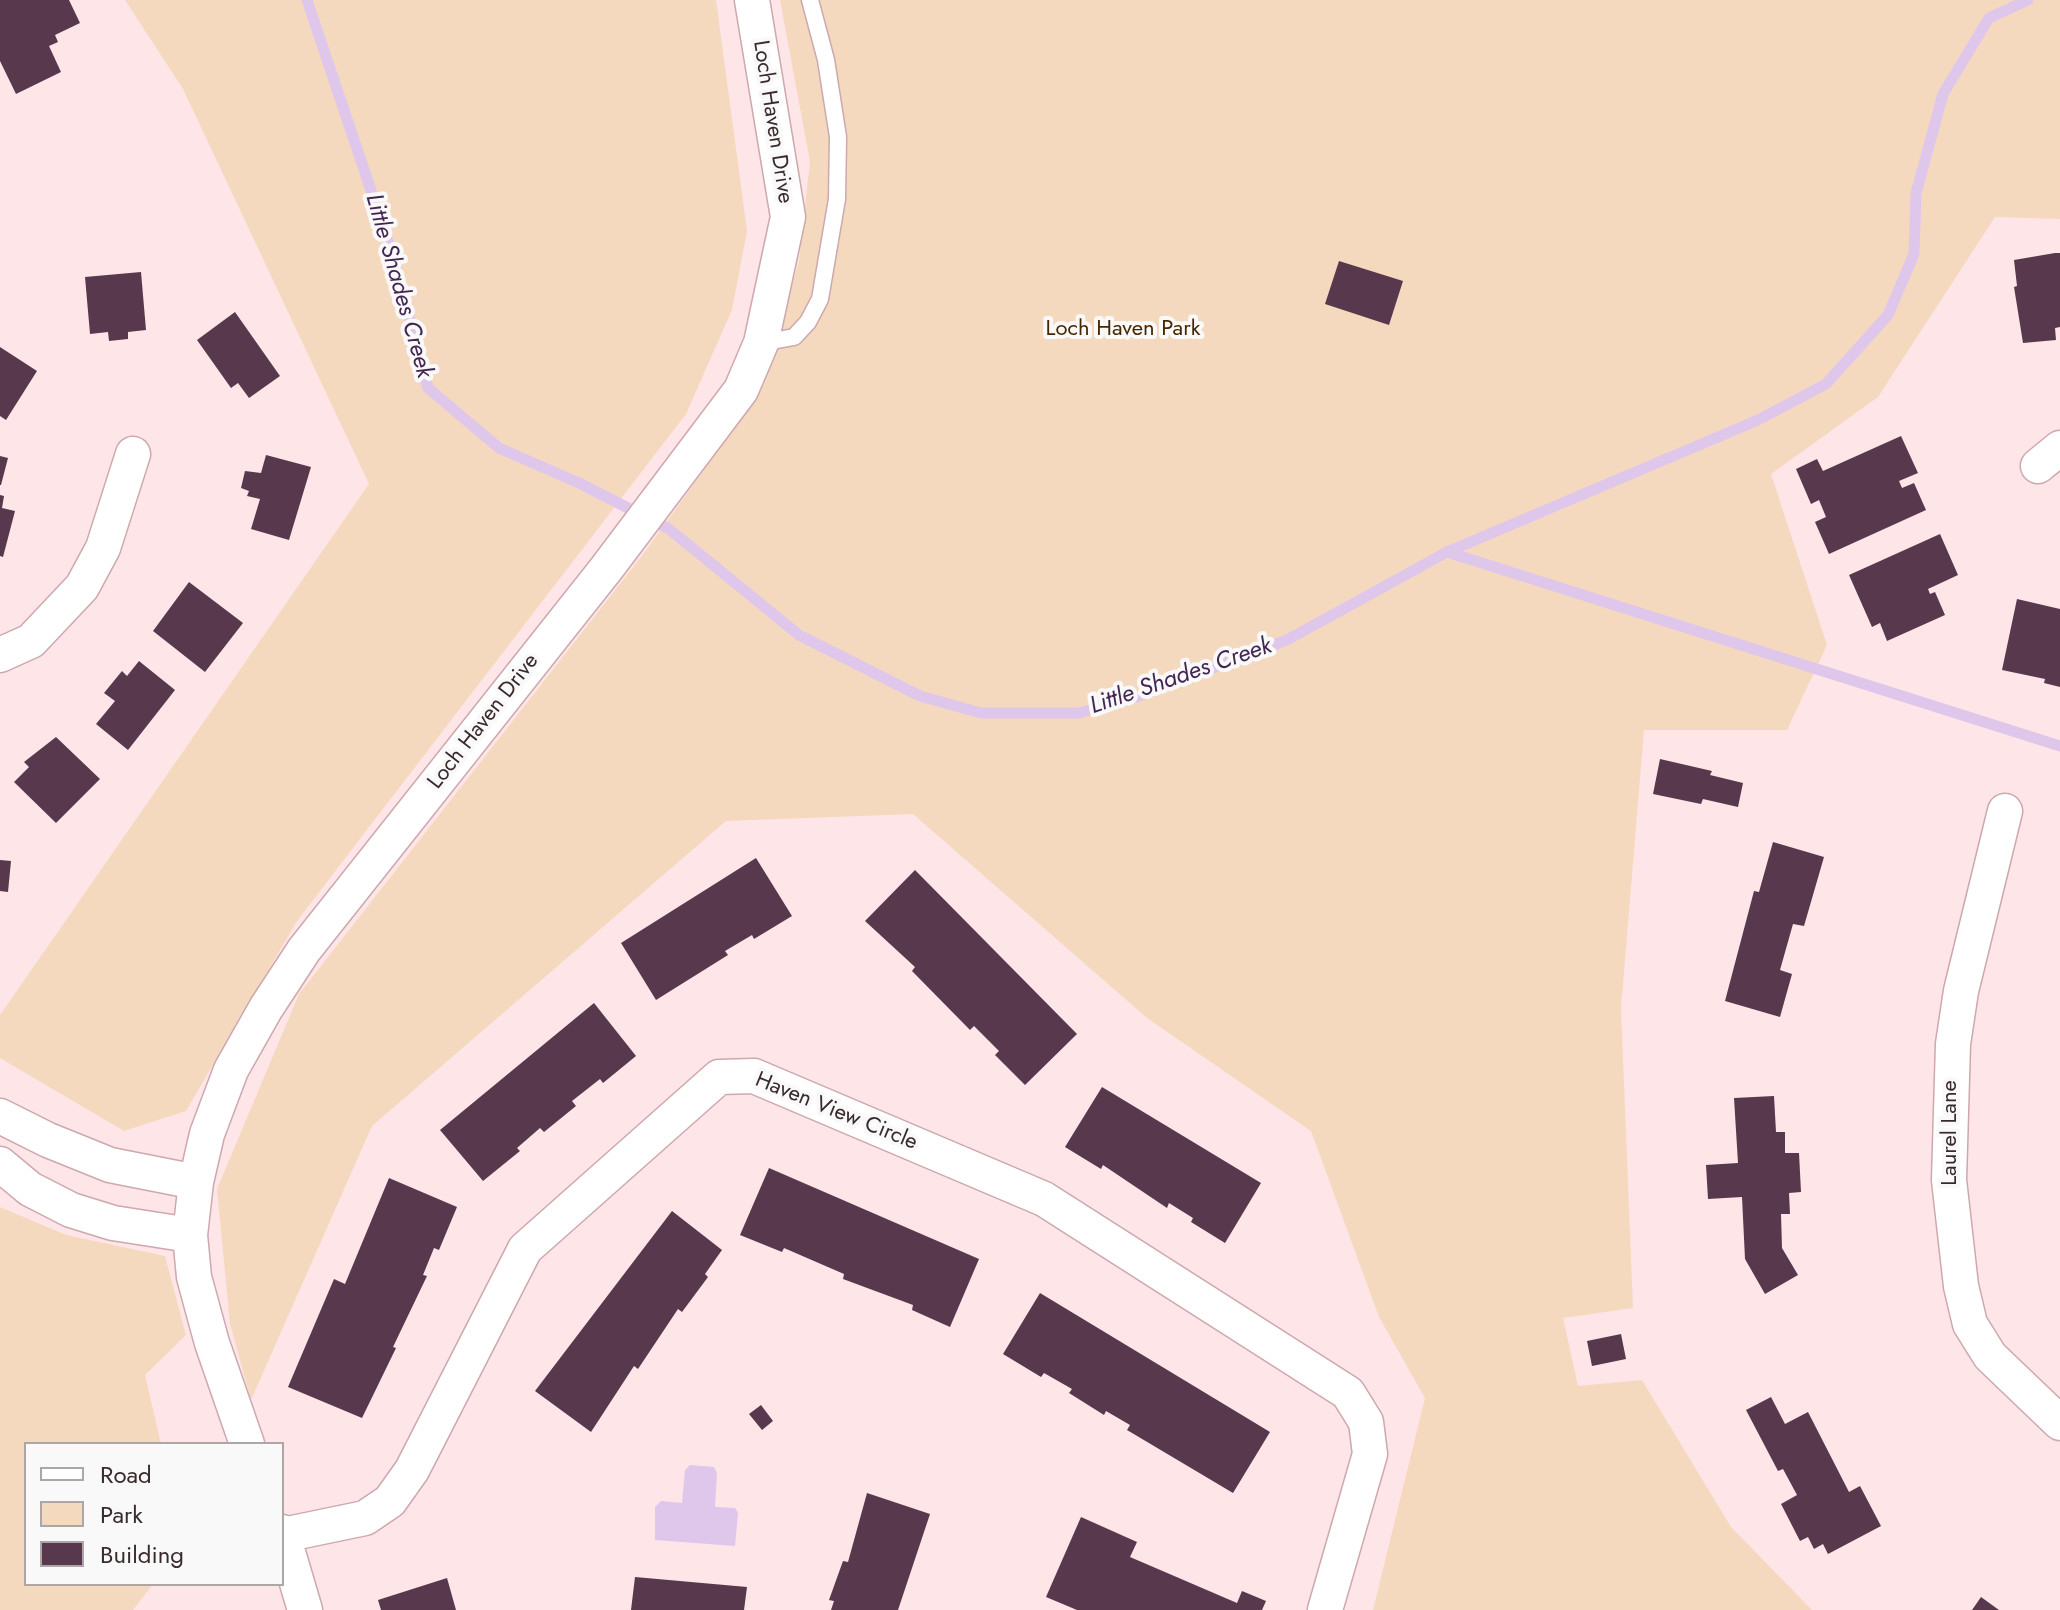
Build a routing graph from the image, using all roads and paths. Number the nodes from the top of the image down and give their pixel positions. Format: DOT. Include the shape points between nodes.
graph roads {
  1 [pos="752,0"];
  2 [pos="810,0"];
  3 [pos="761,343"];
  4 [pos="133,454"];
  5 [pos="0,655"];
  6 [pos="2005,811"];
  7 [pos="0,1116"];
  8 [pos="0,1164"];
  9 [pos="196,1182"];
  10 [pos="190,1235"];
  11 [pos="2060,1423"];
  12 [pos="246,1442"];
  13 [pos="284,1534"];
  14 [pos="284,1537"];
  15 [pos="305,1610"];
  16 [pos="1325,1610"];
  1 -- 3 [label="street, Loch Haven Drive" via="788,217"];
  2 -- 3 [label="lane" via="838,137 837,199 820,299 808,322 794,337"];
  3 -- 9 [label="street, Loch Haven Drive" via="741,390 685,465 296,961 231,1070"];
  4 -- 5 [label="street" via="103,548 82,587 31,641"];
  6 -- 11 [label="street, Laurel Lane" via="1961,991 1953,1044 1949,1180 1970,1324 1990,1356"];
  7 -- 9 [label="street" via="110,1165"];
  8 -- 10 [label="street" via="30,1189 71,1210 113,1223"];
  9 -- 10 [label="street, Loch Haven Drive"];
  10 -- 12 [label="street, Loch Haven Drive" via="194,1277"];
  13 -- 16 [label="street, Haven View Circle" via="365,1518 390,1501 412,1470 525,1249 719,1077 754,1076 1044,1199 1348,1393 1366,1422 1370,1454"];
  14 -- 15 [label="street, Haven View Circle"];
}
